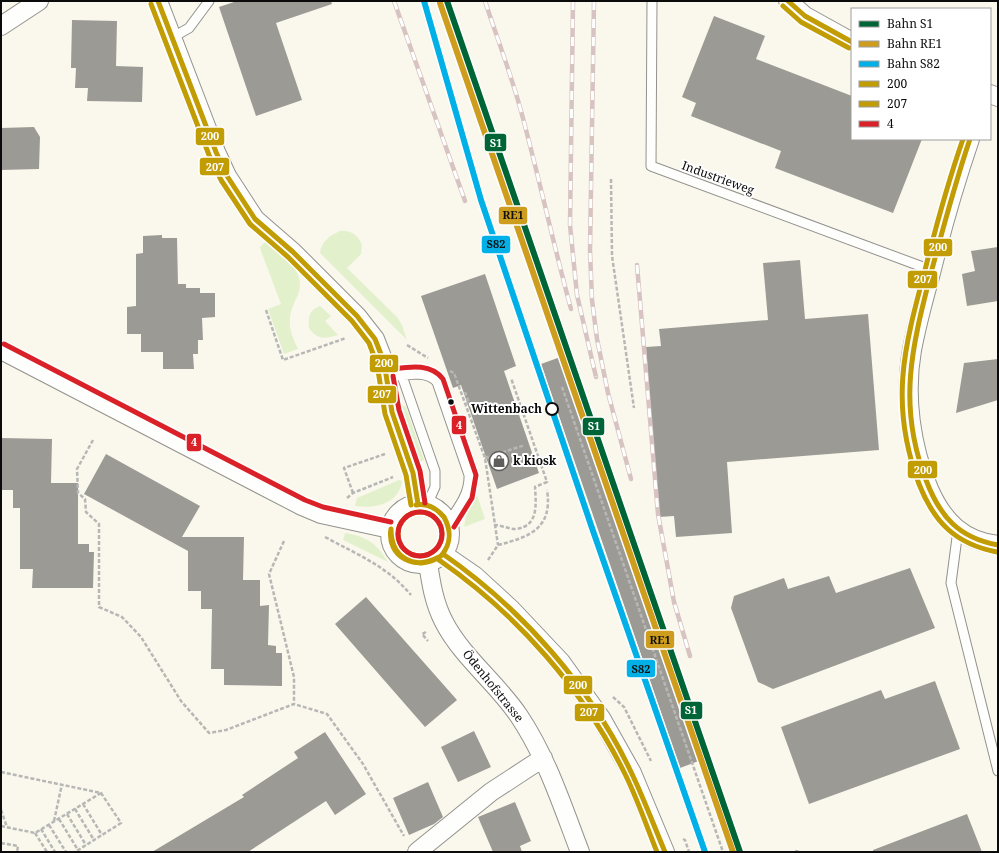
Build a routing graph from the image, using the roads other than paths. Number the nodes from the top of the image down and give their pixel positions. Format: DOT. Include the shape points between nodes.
graph roads {
  1 [pos="38,1"];
  2 [pos="158,1"];
  3 [pos="209,1"];
  4 [pos="652,1"];
  5 [pos="788,1"];
  6 [pos="1,26"];
  7 [pos="173,37"];
  8 [pos="851,41"];
  9 [pos="970,140"];
  10 [pos="931,270"];
  11 [pos="1,350"];
  12 [pos="394,376"];
  13 [pos="422,505"];
  14 [pos="448,523"];
  15 [pos="390,529"];
  16 [pos="964,534"];
  17 [pos="998,545"];
  18 [pos="443,554"];
  19 [pos="428,563"];
  20 [pos="543,758"];
  21 [pos="998,771"];
  22 [pos="418,852"];
  23 [pos="580,852"];
  24 [pos="665,852"];
  1 -- 6 [label="street"];
  2 -- 7 [label="street"];
  3 -- 7 [label="lane" via="189,28"];
  4 -- 10 [label="lane, Industrieweg" via="651,166"];
  5 -- 8 [label="street" via="805,16"];
  7 -- 12 [label="street" via="216,152 227,176 255,219 293,252 366,326"];
  9 -- 10 [label="street"];
  10 -- 16 [label="street" via="912,351 909,385 911,418 926,481 943,514"];
  11 -- 15 [label="street" via="302,506 321,514"];
  12 -- 13 [label="street" via="392,412"];
  12 -- 14 [label="lane" via="423,375 430,376 438,382 466,465 469,484 464,500"];
  13 -- 14 [label="street" via="436,508"];
  13 -- 15 [label="street" via="408,507 400,512"];
  14 -- 18 [label="street" via="450,539"];
  15 -- 19 [label="street" via="392,546 403,559 411,563"];
  16 -- 17 [label="street" via="981,544"];
  16 -- 21 [label="lane" via="951,583"];
  18 -- 19 [label="street"];
  18 -- 24 [label="street" via="476,576 511,608 561,662 602,718 632,773"];
  19 -- 20 [label="street, Ödenhofstrasse" via="435,599 454,638 519,715"];
  20 -- 22 [label="street" via="491,792"];
  20 -- 23 [label="street, Ödenhofstrasse"];
}
